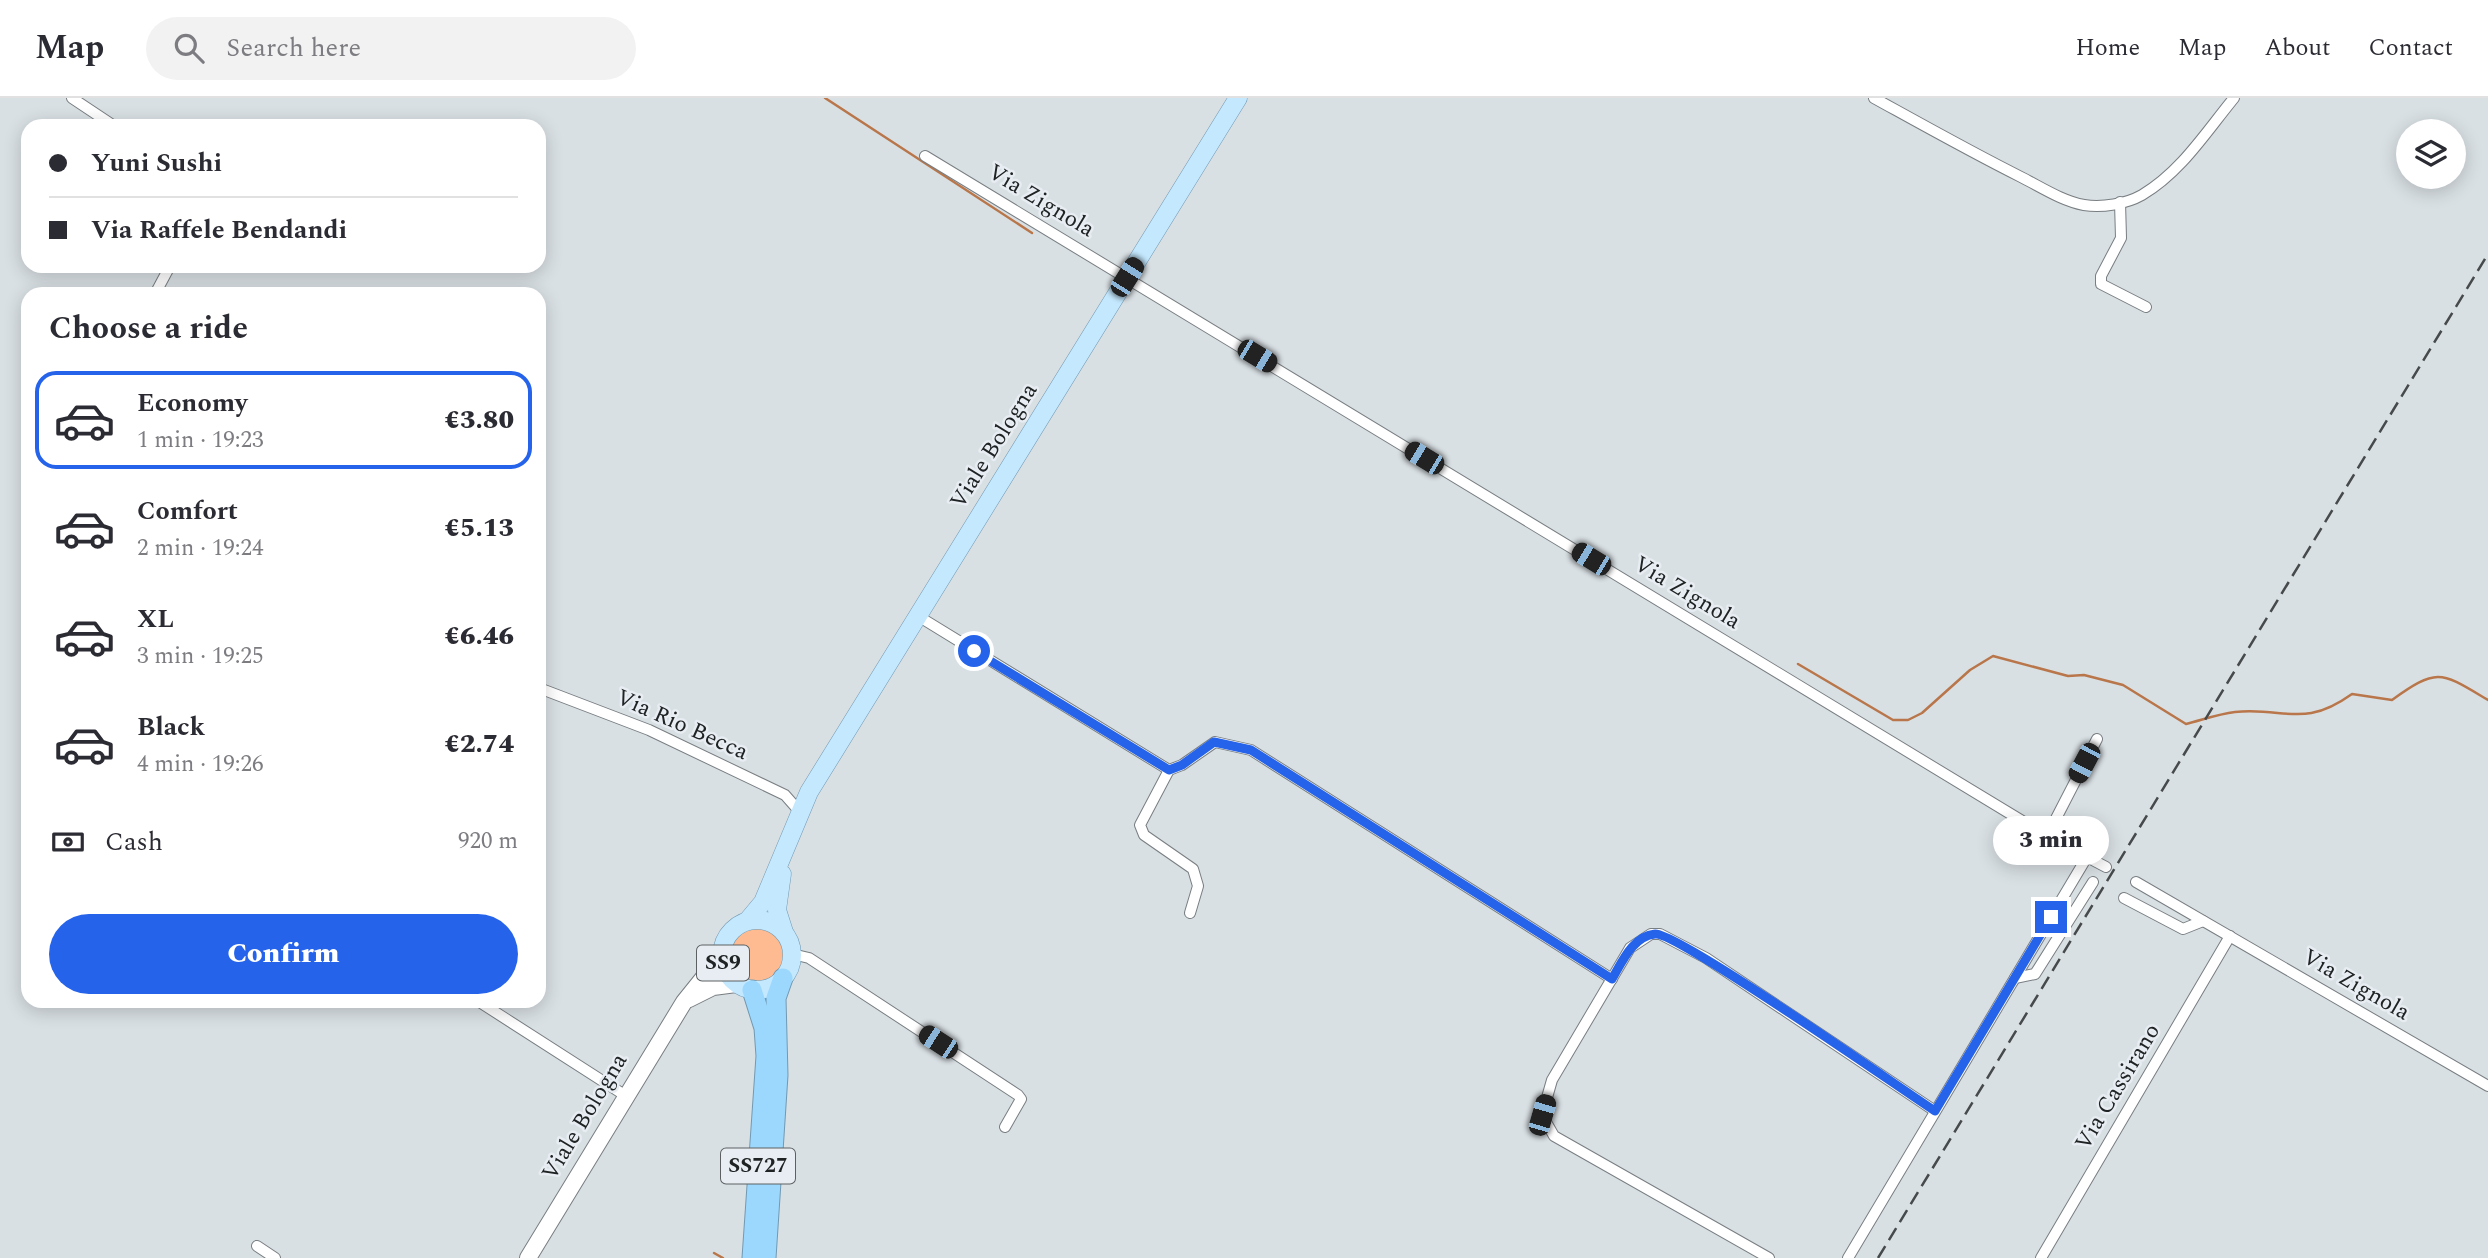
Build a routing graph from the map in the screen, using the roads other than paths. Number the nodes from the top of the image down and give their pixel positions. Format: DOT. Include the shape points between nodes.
graph roads {
  1 [pos="72,98"];
  2 [pos="1238,98"];
  3 [pos="1874,98"];
  4 [pos="2234,98"];
  5 [pos="104,119"];
  6 [pos="926,156"];
  7 [pos="2120,202"];
  8 [pos="1127,277"];
  9 [pos="2146,307"];
  10 [pos="918,616"];
  11 [pos="546,691"];
  12 [pos="2097,739"];
  13 [pos="1169,770"];
  14 [pos="798,817"];
  15 [pos="2047,836"];
  16 [pos="2087,857"];
  17 [pos="2106,867"];
  18 [pos="2093,882"];
  19 [pos="2136,882"];
  20 [pos="2124,898"];
  21 [pos="1190,913"];
  22 [pos="748,920"];
  23 [pos="2203,921"];
  24 [pos="784,932"];
  25 [pos="2230,936"];
  26 [pos="792,954"];
  27 [pos="721,956"];
  28 [pos="783,978"];
  29 [pos="2015,978"];
  30 [pos="1612,979"];
  31 [pos="744,987"];
  32 [pos="684,1002"];
  33 [pos="489,1008"];
  34 [pos="2488,1086"];
  35 [pos="626,1096"];
  36 [pos="1935,1111"];
  37 [pos="1005,1127"];
  38 [pos="257,1246"];
  39 [pos="275,1258"];
  40 [pos="528,1258"];
  41 [pos="752,1258"];
  42 [pos="766,1258"];
  43 [pos="1769,1258"];
  44 [pos="1848,1258"];
  45 [pos="2041,1258"];
  1 -- 5 [label="street"];
  2 -- 8 [label="main road, Viale Bologna"];
  3 -- 7 [label="street" via="2069,201 2088,205"];
  4 -- 7 [label="street" via="2178,167 2139,197"];
  6 -- 8 [label="street, Via Zignola"];
  7 -- 9 [label="street" via="2121,238 2101,284"];
  8 -- 10 [label="main road, Viale Bologna"];
  8 -- 15 [label="street, Via Zignola"];
  10 -- 13 [label="street"];
  10 -- 14 [label="main road, Viale Bologna" via="808,792"];
  11 -- 14 [label="street, Via Rio Becca" via="662,736 785,795"];
  12 -- 15 [label="street"];
  13 -- 21 [label="street" via="1140,825 1144,835 1193,869 1198,886"];
  13 -- 30 [label="street" via="1214,742 1251,750"];
  14 -- 22 [label="main road" via="763,902"];
  14 -- 24 [label="main road" via="779,888"];
  15 -- 16 [label="street, Via Zignola"];
  16 -- 17 [label="street, Via Zignola"];
  16 -- 29 [label="street"];
  18 -- 29 [label="street" via="2035,974"];
  19 -- 23 [label="street, Via Zignola"];
  20 -- 23 [label="street" via="2183,929"];
  22 -- 24 [label="main road, SS9" via="771,923"];
  22 -- 27 [label="main road, SS9" via="729,933"];
  23 -- 25 [label="street, Via Zignola"];
  24 -- 26 [label="main road"];
  25 -- 34 [label="street, Via Zignola"];
  25 -- 45 [label="street, Via Cassirano"];
  26 -- 28 [label="main road, SS9"];
  26 -- 37 [label="street" via="809,958 1018,1095 1021,1099"];
  27 -- 31 [label="main road, SS9" via="729,976"];
  27 -- 32 [label="main road, Viale Bologna"];
  28 -- 31 [label="main road, SS9" via="769,988"];
  28 -- 42 [label="highway, SS727" via="776,998 778,1075"];
  29 -- 36 [label="street"];
  30 -- 36 [label="street" via="1630,948 1651,934 1660,934 1706,958"];
  30 -- 43 [label="street" via="1552,1080 1542,1115 1554,1136"];
  31 -- 32 [label="main road" via="713,987"];
  31 -- 41 [label="highway, SS727" via="764,1027 766,1056"];
  32 -- 35 [label="main road, Viale Bologna"];
  33 -- 35 [label="street"];
  35 -- 40 [label="main road, Viale Bologna"];
  36 -- 44 [label="street"];
  38 -- 39 [label="street"];
}
